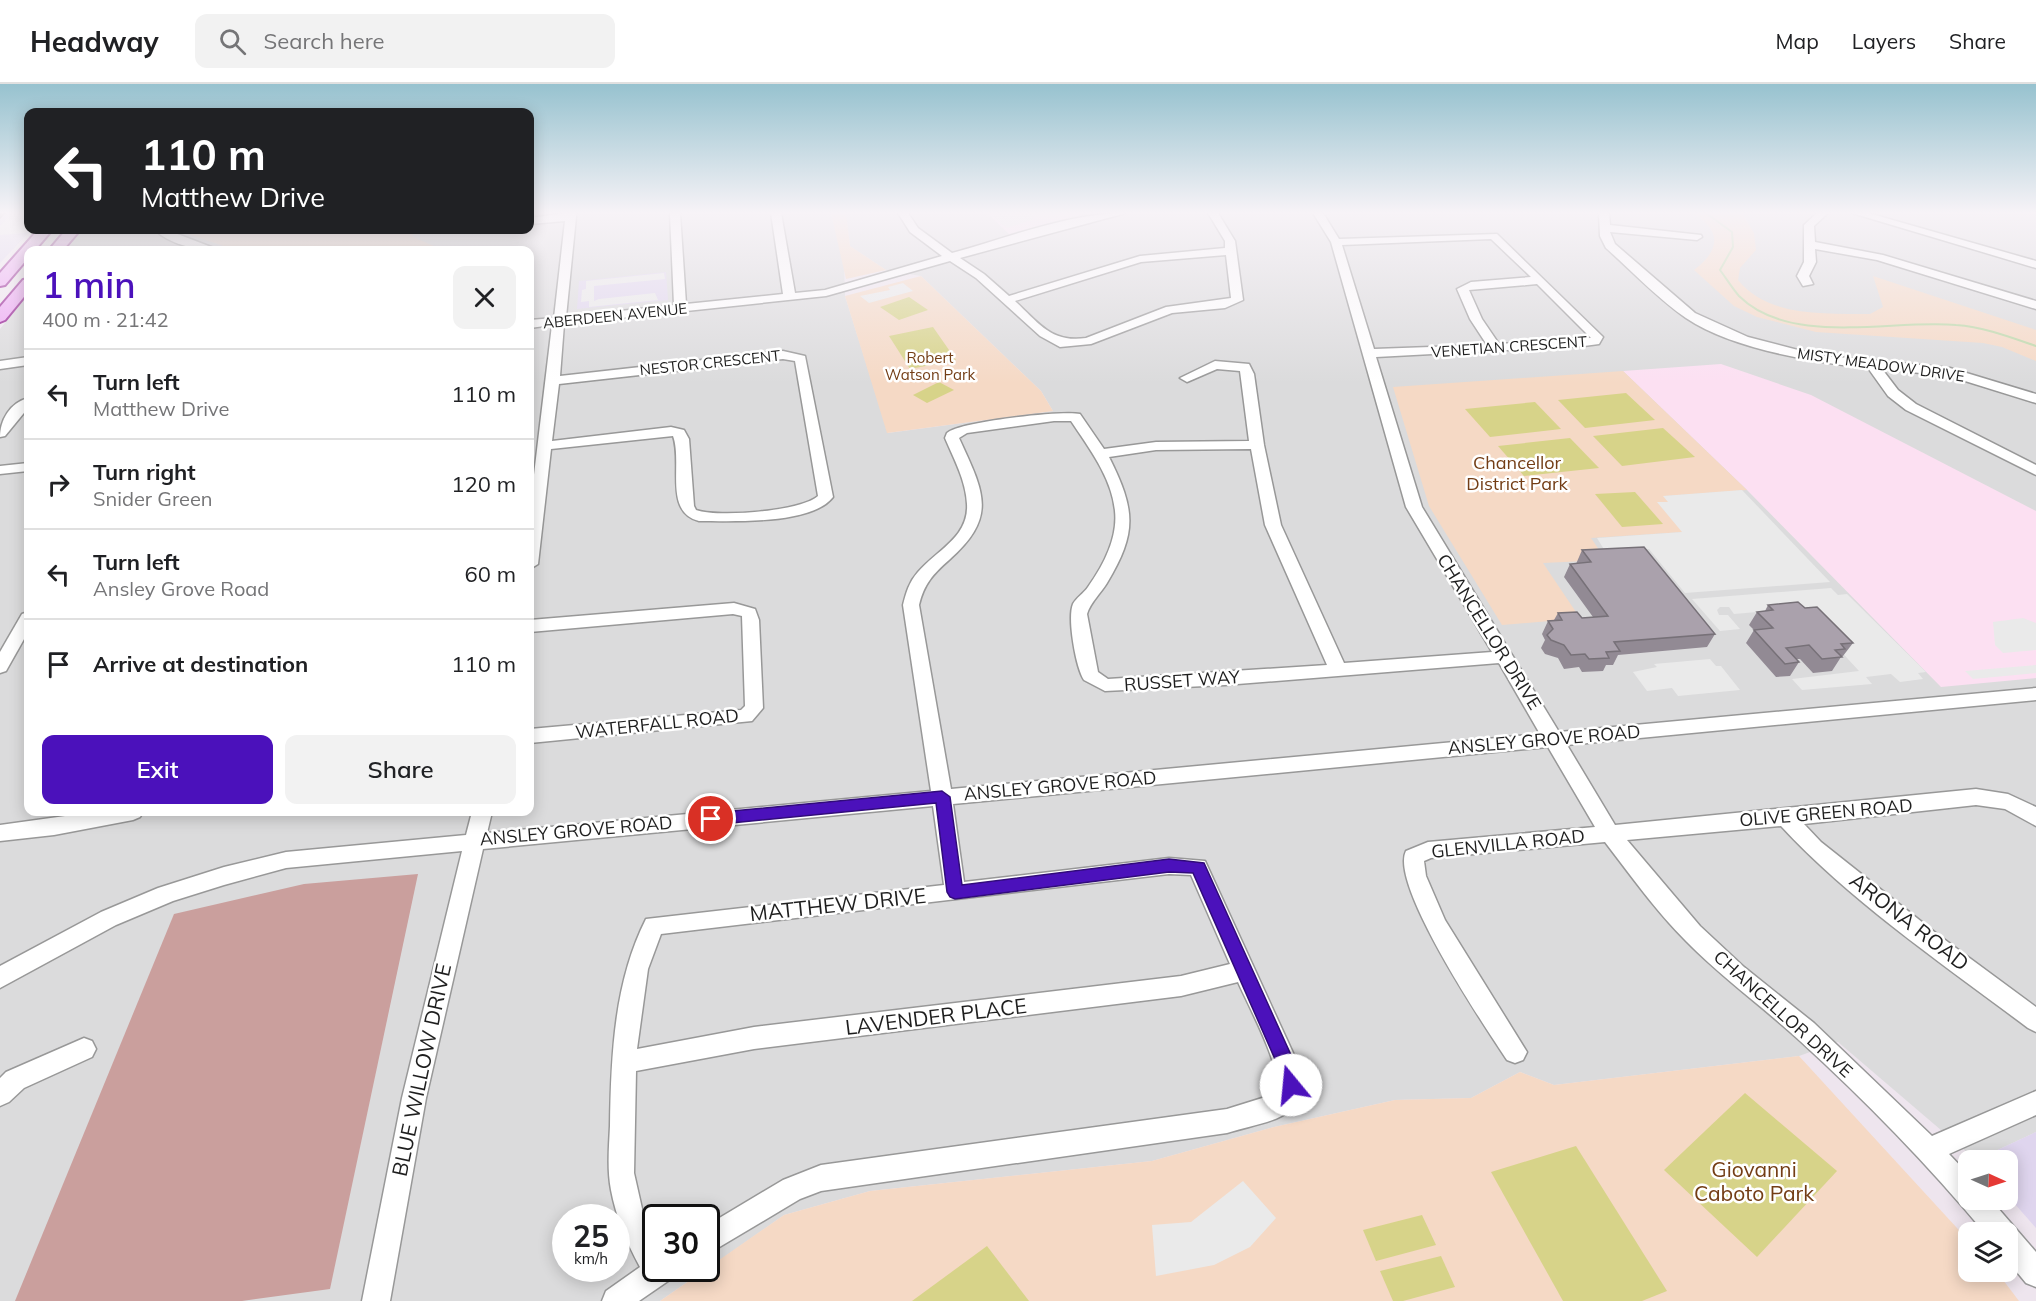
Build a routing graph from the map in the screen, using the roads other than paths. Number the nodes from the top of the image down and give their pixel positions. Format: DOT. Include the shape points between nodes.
graph roads {
  1 [pos="11,270"];
  2 [pos="565,270"];
  3 [pos="678,270"];
  4 [pos="785,270"];
  5 [pos="909,270"];
  6 [pos="970,270"];
  7 [pos="1105,270"];
  8 [pos="1234,270"];
  9 [pos="1344,270"];
  10 [pos="1529,270"];
  11 [pos="1637,270"];
  12 [pos="1806,270"];
  13 [pos="1921,270"];
  14 [pos="1539,280"];
  15 [pos="0,282"];
  16 [pos="1807,284"];
  17 [pos="24,288"];
  18 [pos="790,298"];
  19 [pos="1008,300"];
  20 [pos="2036,305"];
  21 [pos="680,310"];
  22 [pos="0,317"];
  23 [pos="559,322"];
  24 [pos="534,324"];
  25 [pos="1496,348"];
  26 [pos="1368,353"];
  27 [pos="24,359"];
  28 [pos="0,360"];
  29 [pos="24,360"];
  30 [pos="0,365"];
  31 [pos="1872,365"];
  32 [pos="1187,378"];
  33 [pos="553,381"];
  34 [pos="2036,399"];
  35 [pos="24,405"];
  36 [pos="0,433"];
  37 [pos="1257,445"];
  38 [pos="545,446"];
  39 [pos="1100,454"];
  40 [pos="24,467"];
  41 [pos="0,470"];
  42 [pos="2036,471"];
  43 [pos="534,533"];
  44 [pos="24,625"];
  45 [pos="534,626"];
  46 [pos="1502,657"];
  47 [pos="0,667"];
  48 [pos="1337,668"];
  49 [pos="2036,694"];
  50 [pos="534,736"];
  51 [pos="1554,739"];
  52 [pos="942,797"];
  53 [pos="97,816"];
  54 [pos="481,816"];
  55 [pos="1786,818"];
  56 [pos="2036,818"];
  57 [pos="0,833"];
  58 [pos="1610,834"];
  59 [pos="475,841"];
  60 [pos="955,892"];
  61 [pos="1245,970"];
  62 [pos="6,971"];
  63 [pos="2036,1021"];
  64 [pos="84,1049"];
  65 [pos="1515,1052"];
  66 [pos="626,1062"];
  67 [pos="0,1094"];
  68 [pos="2036,1103"];
  69 [pos="1929,1151"];
  70 [pos="1958,1182"];
  71 [pos="1982,1210"];
  72 [pos="1993,1222"];
  73 [pos="720,1233"];
  74 [pos="642,1245"];
  75 [pos="2018,1252"];
  76 [pos="2036,1273"];
  77 [pos="642,1281"];
  78 [pos="376,1301"];
  79 [pos="616,1301"];
  1 -- 15 [label="main road"];
  2 -- 23 [label="street"];
  3 -- 21 [label="street"];
  4 -- 18 [label="street"];
  5 -- 18 [label="street, ABERDEEN AVENUE" via="841,289"];
  6 -- 19 [label="street"];
  7 -- 19 [label="street"];
  8 -- 19 [label="street" via="1238,295 1234,303 1167,311 1077,343 1052,340"];
  9 -- 26 [label="street, CHANCELLOR DRIVE"];
  10 -- 14 [label="street, VENETIAN CRESCENT"];
  11 -- 31 [label="street, MISTY MEADOW DRIVE" via="1691,316 1744,340 1804,357"];
  12 -- 16 [label="street" via="1803,276"];
  13 -- 20 [label="street"];
  14 -- 25 [label="street" via="1471,285 1463,289 1476,319"];
  14 -- 25 [label="street, VENETIAN CRESCENT" via="1597,337"];
  17 -- 22 [label="main road"];
  18 -- 21 [label="street, ABERDEEN AVENUE"];
  21 -- 23 [label="street, ABERDEEN AVENUE"];
  23 -- 24 [label="street, ABERDEEN AVENUE"];
  23 -- 33 [label="street"];
  25 -- 26 [label="street, VENETIAN CRESCENT"];
  26 -- 46 [label="street, CHANCELLOR DRIVE" via="1414,507"];
  27 -- 28 [label="street"];
  29 -- 30 [label="street"];
  31 -- 34 [label="street, MISTY MEADOW DRIVE" via="1959,374"];
  31 -- 42 [label="street" via="1893,393 1911,407"];
  32 -- 37 [label="street" via="1215,365 1244,367"];
  33 -- 38 [label="street"];
  33 -- 38 [label="street, NESTOR CRESCENT" via="798,356 826,497 813,508 699,516 686,506 679,434 670,431"];
  35 -- 36 [label="street"];
  37 -- 39 [label="street" via="1156,446"];
  37 -- 48 [label="street" via="1273,525"];
  38 -- 43 [label="street"];
  39 -- 48 [label="street, RUSSET WAY" via="1123,511 1114,559 1081,605 1079,614 1090,676 1105,685 1116,685"];
  39 -- 52 [label="street, RUSSET WAY" via="1079,420 1068,416 954,433 952,438 974,495 975,518 963,540 921,577 912,593 911,607"];
  40 -- 41 [label="street"];
  44 -- 47 [label="street"];
  45 -- 50 [label="street, WATERFALL ROAD" via="734,608 749,613 752,620 755,693 754,708 746,716"];
  46 -- 48 [label="street, RUSSET WAY"];
  46 -- 51 [label="street, CHANCELLOR DRIVE"];
  49 -- 51 [label="street, ANSLEY GROVE ROAD"];
  51 -- 52 [label="street, ANSLEY GROVE ROAD"];
  51 -- 58 [label="street, CHANCELLOR DRIVE"];
  52 -- 59 [label="street, ANSLEY GROVE ROAD"];
  52 -- 60 [label="street"];
  53 -- 57 [label="street"];
  54 -- 59 [label="street, BLUE WILLOW DRIVE"];
  55 -- 56 [label="street, OLIVE GREEN ROAD" via="1976,797 2005,799 2019,804"];
  55 -- 58 [label="street, OLIVE GREEN ROAD"];
  55 -- 63 [label="street, ARONA ROAD" via="1814,848"];
  58 -- 65 [label="street, GLENVILLA ROAD" via="1428,850 1413,857 1421,894"];
  58 -- 69 [label="street, CHANCELLOR DRIVE" via="1692,933 1806,1031"];
  59 -- 62 [label="street, ANSLEY GROVE ROAD" via="286,860 222,876 97,923"];
  59 -- 78 [label="street, BLUE WILLOW DRIVE" via="414,1098"];
  60 -- 61 [label="street, MATTHEW DRIVE" via="1169,866 1198,867"];
  60 -- 66 [label="street, MATTHEW DRIVE" via="654,926 645,939 639,961 627,1030"];
  61 -- 66 [label="street, LAVENDER PLACE" via="1181,986 754,1038"];
  61 -- 73 [label="street, MATTHEW DRIVE" via="1287,1066 1290,1097 1283,1103 1227,1121 821,1178 792,1189"];
  64 -- 67 [label="street" via="15,1080"];
  66 -- 74 [label="street, MATTHEW DRIVE" via="621,1097 621,1177"];
  68 -- 69 [label="street"];
  69 -- 70 [label="street, CHANCELLOR DRIVE"];
  71 -- 72 [label="street"];
  75 -- 76 [label="street"];
  77 -- 79 [label="street, MATTHEW DRIVE"];
}
